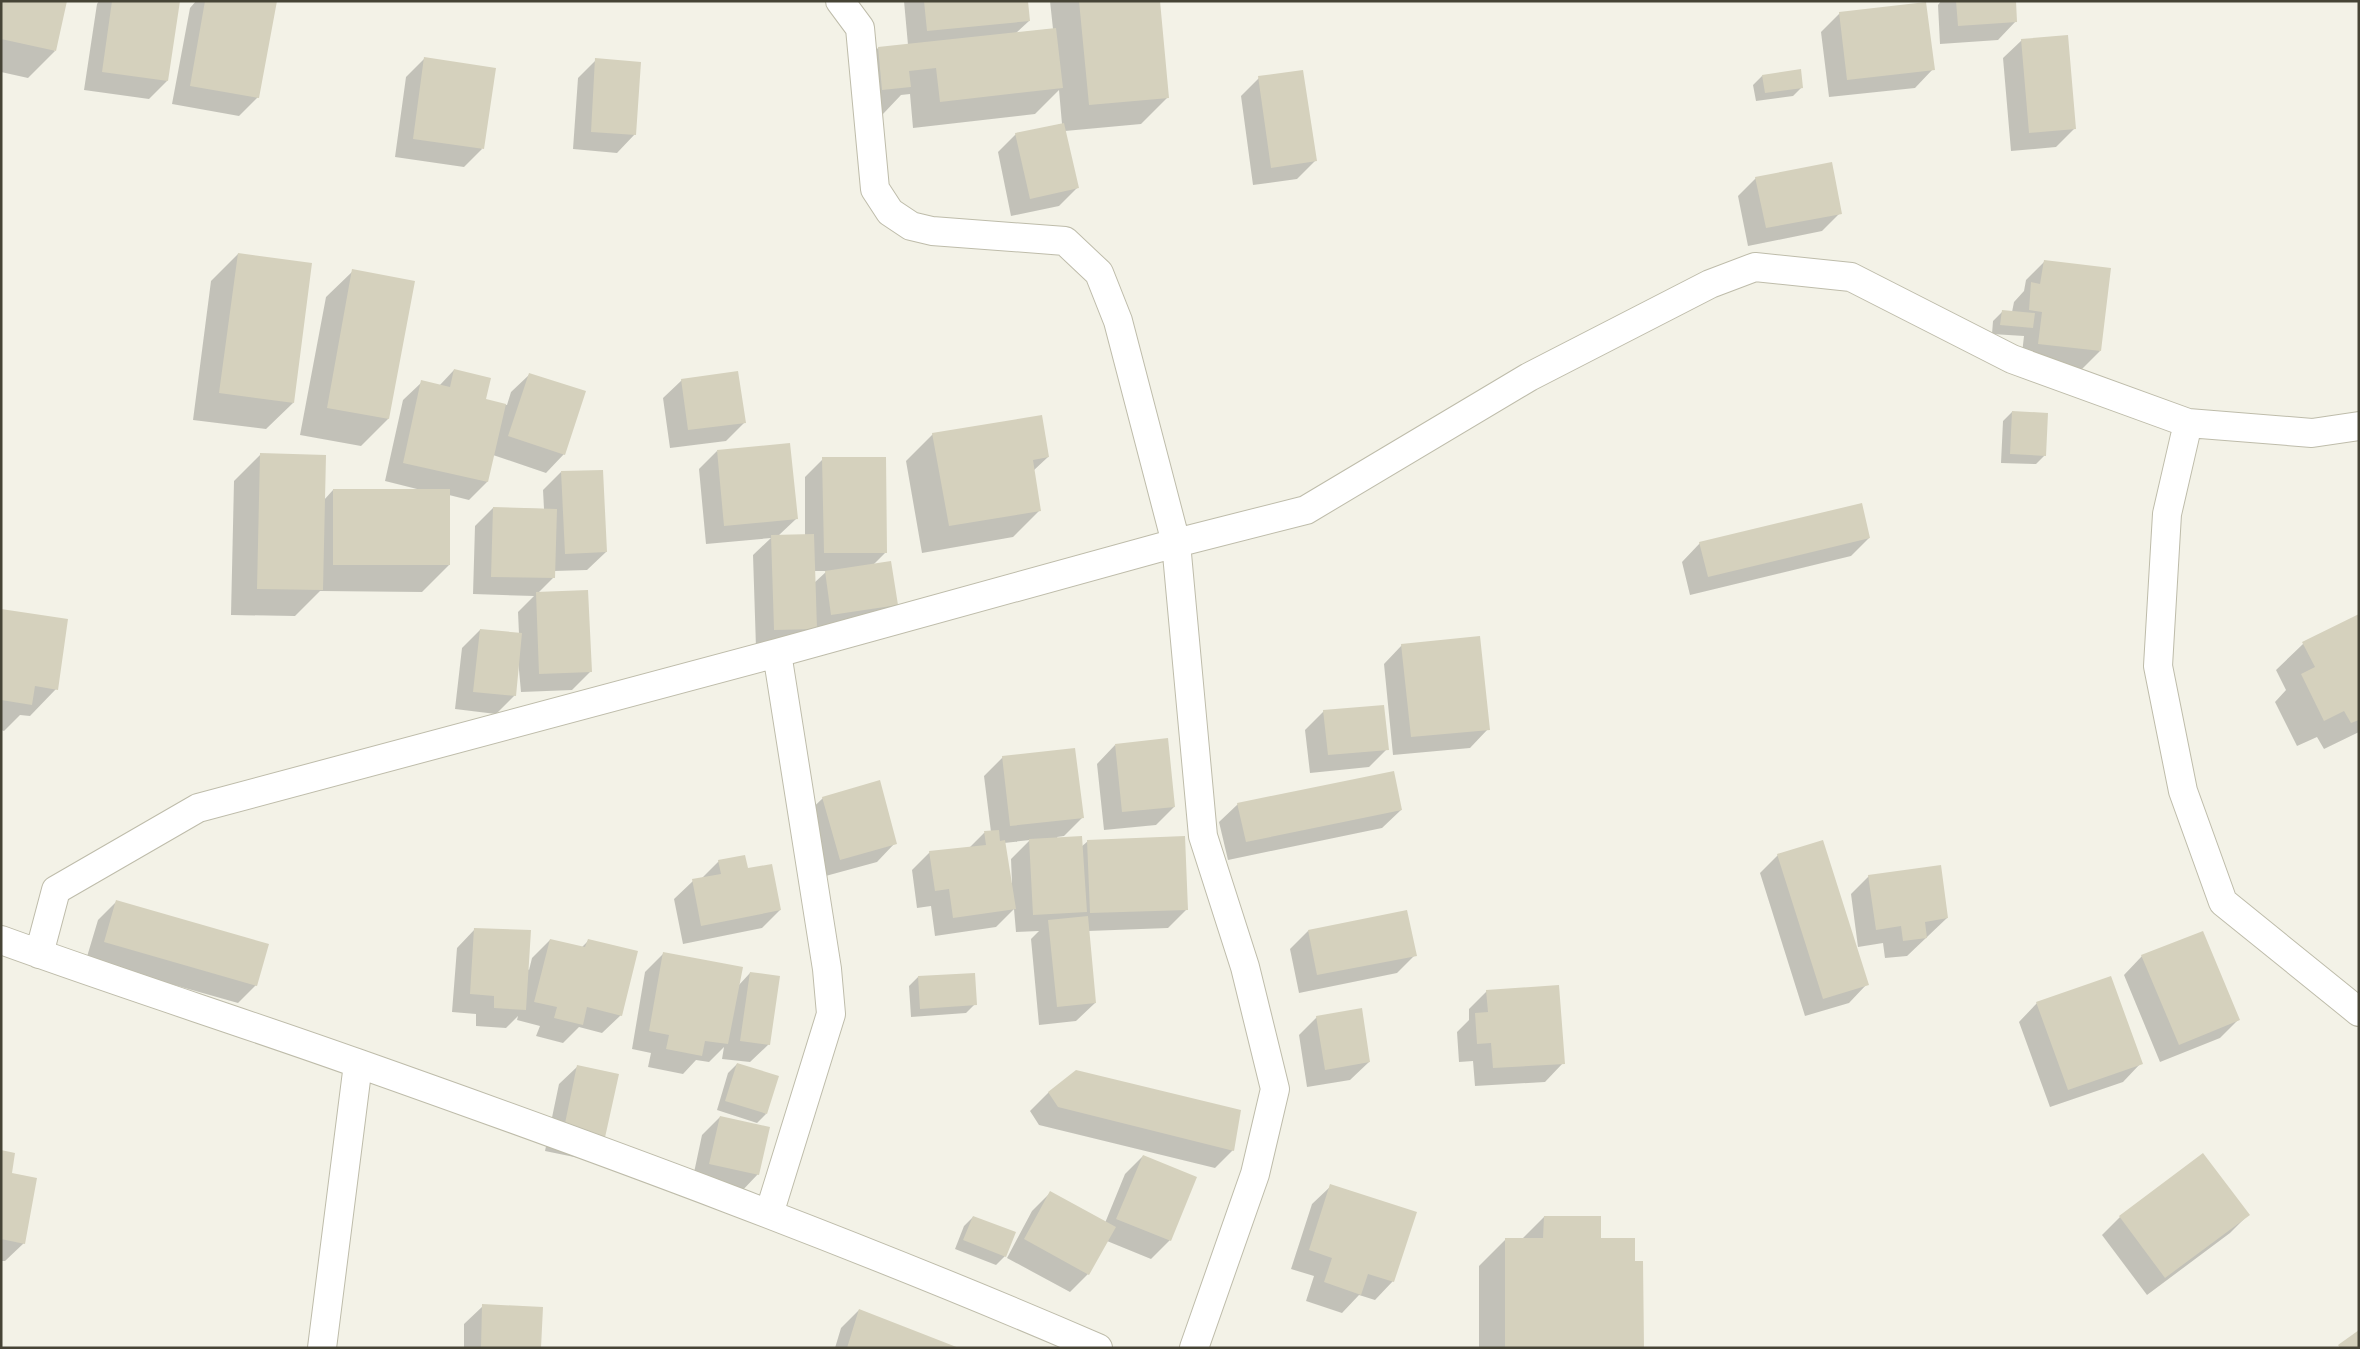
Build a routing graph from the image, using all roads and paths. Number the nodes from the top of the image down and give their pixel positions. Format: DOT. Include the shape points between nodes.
graph roads {
  1 [pos="840,1"];
  2 [pos="2188,423"];
  3 [pos="2359,426"];
  4 [pos="1176,542"];
  5 [pos="777,653"];
  6 [pos="1,940"];
  7 [pos="39,954"];
  8 [pos="2359,1012"];
  9 [pos="358,1064"];
  10 [pos="769,1214"];
  11 [pos="322,1348"];
  12 [pos="1098,1348"];
  13 [pos="1194,1348"];
  1 -- 4 [label="street" via="860,28 875,189 890,212 911,226 932,231 1065,242 1099,273 1118,321"];
  2 -- 3 [label="street" via="2312,433"];
  2 -- 4 [label="street" via="2012,360 1851,277 1755,267 1710,284 1529,377 1306,510"];
  2 -- 8 [label="street" via="2167,514 2158,666 2183,791 2223,902"];
  4 -- 5 [label="street"];
  4 -- 13 [label="street" via="1202,836 1244,967 1276,1089 1255,1174"];
  5 -- 7 [label="street" via="198,808 56,890"];
  5 -- 10 [label="street" via="827,969 831,1014"];
  6 -- 7 [label="street"];
  7 -- 9 [label="street"];
  9 -- 10 [label="street"];
  9 -- 11 [label="street"];
  10 -- 12 [label="street"];
}
